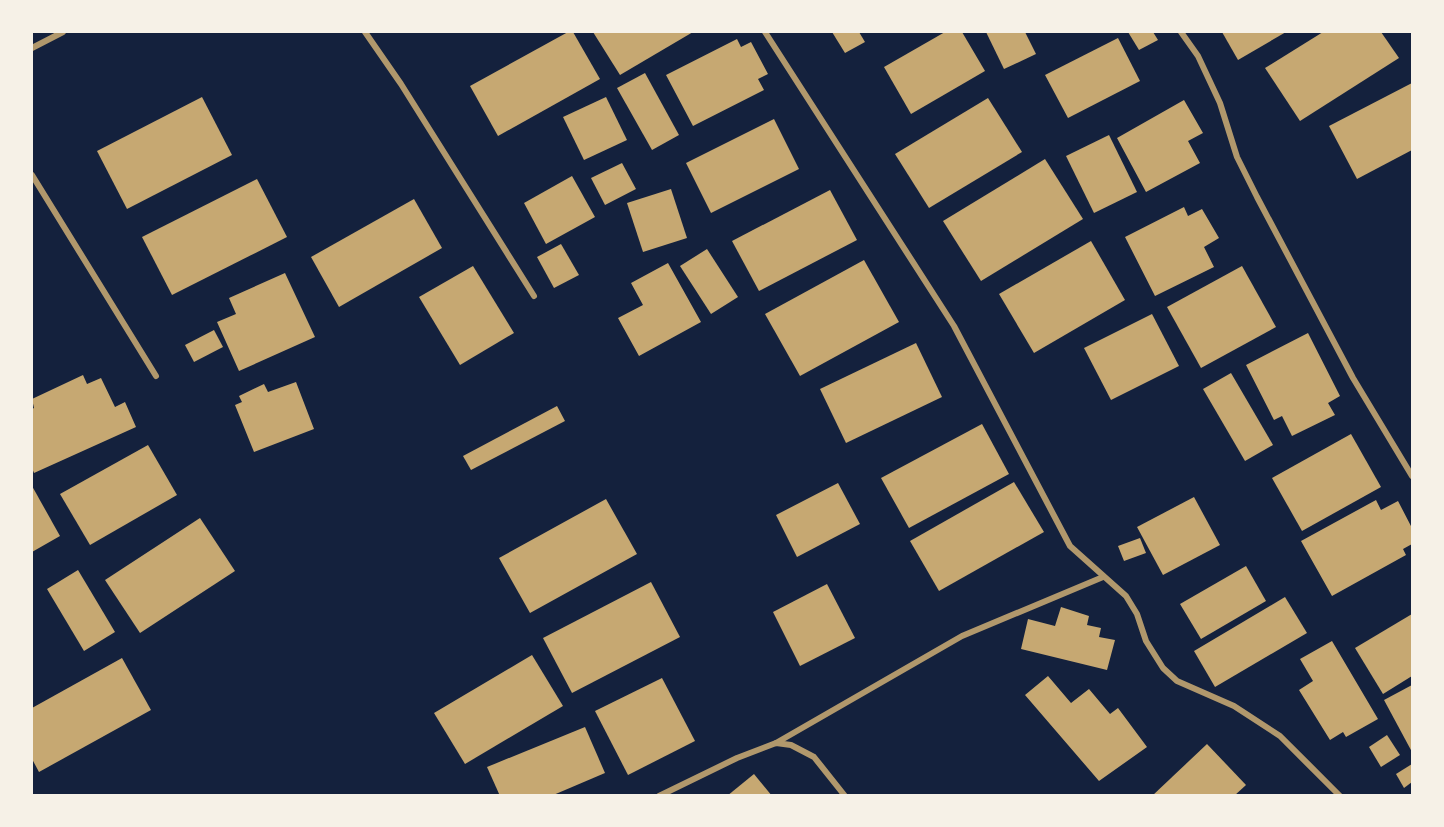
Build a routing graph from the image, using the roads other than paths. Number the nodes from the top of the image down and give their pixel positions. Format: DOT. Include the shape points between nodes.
graph roads {
  1 [pos="63,32"];
  2 [pos="364,32"];
  3 [pos="765,32"];
  4 [pos="1181,32"];
  5 [pos="32,48"];
  6 [pos="32,175"];
  7 [pos="534,296"];
  8 [pos="156,376"];
  9 [pos="1413,476"];
  10 [pos="1102,577"];
  11 [pos="776,743"];
  12 [pos="659,795"];
  13 [pos="845,795"];
  14 [pos="1340,795"];
  1 -- 5 [label="street"];
  2 -- 7 [label="street"];
  3 -- 10 [label="street" via="954,326 1070,546"];
  4 -- 9 [label="street" via="1198,56 1220,103 1237,157 1257,197 1353,378"];
  6 -- 8 [label="street"];
  10 -- 11 [label="street" via="963,636"];
  10 -- 14 [label="street" via="1125,596 1137,614 1146,641 1162,668 1177,681 1234,706 1280,736"];
  11 -- 12 [label="street"];
  11 -- 13 [label="street" via="791,745 814,757"];
}
